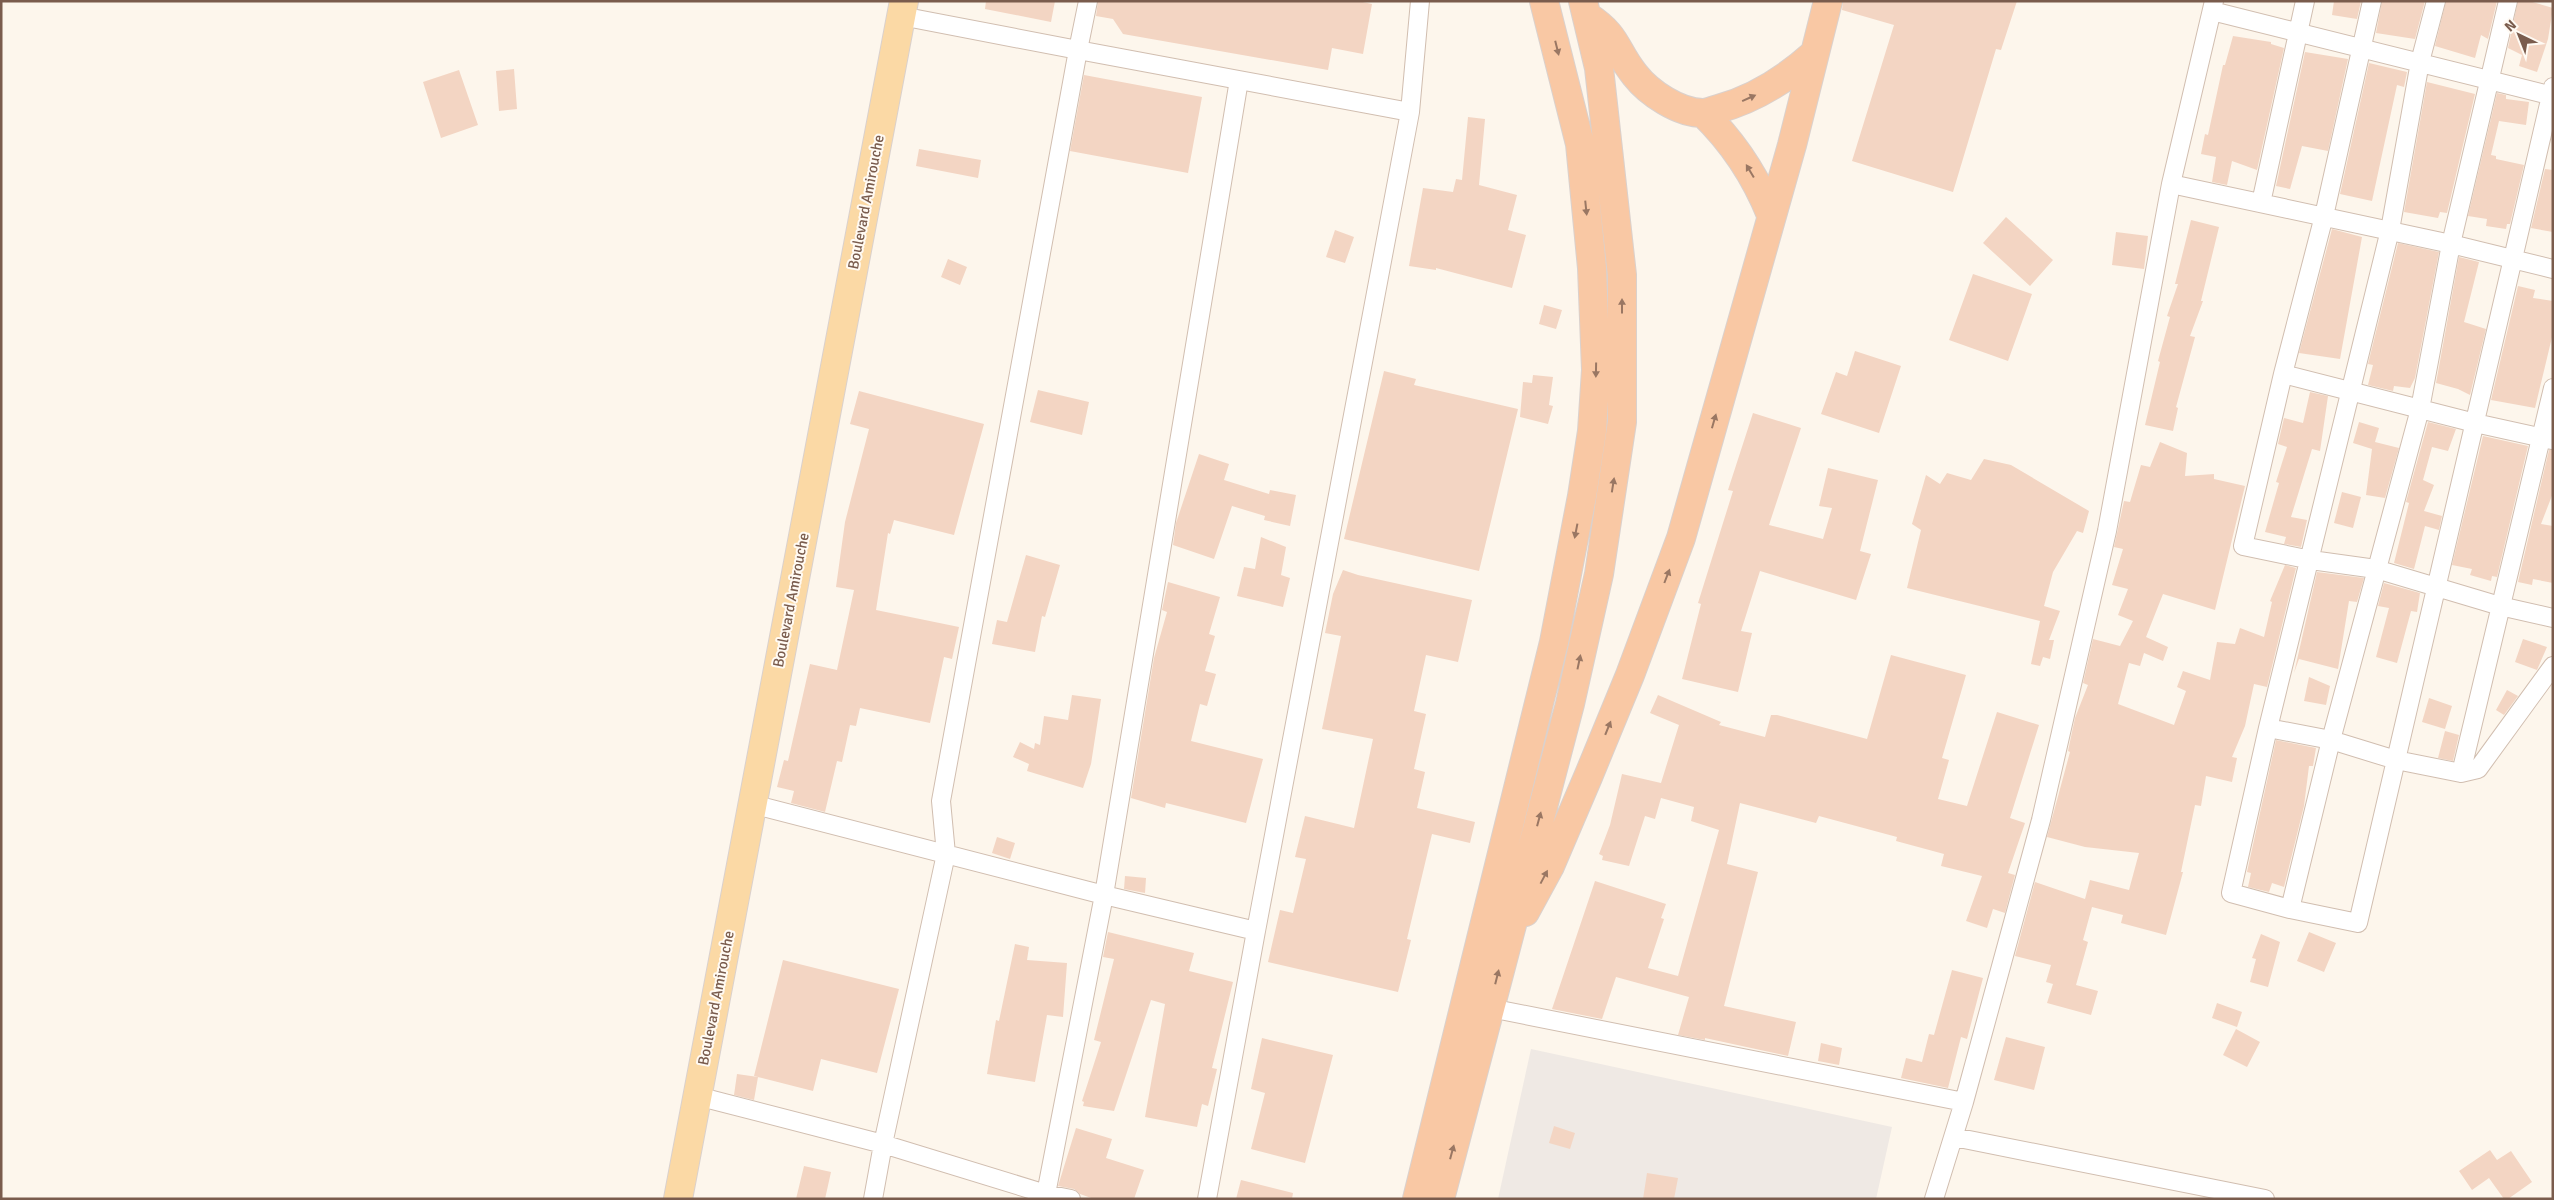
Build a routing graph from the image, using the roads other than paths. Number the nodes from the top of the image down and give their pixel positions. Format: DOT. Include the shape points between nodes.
graph roads {
  1 [pos="1088,1"];
  2 [pos="1420,1"];
  3 [pos="1544,1"];
  4 [pos="1828,1"];
  5 [pos="2305,1"];
  6 [pos="2372,1"];
  7 [pos="2436,1"];
  8 [pos="2508,1"];
  9 [pos="2213,6"];
  10 [pos="902,9"];
  11 [pos="1585,9"];
  12 [pos="2298,33"];
  13 [pos="2362,49"];
  14 [pos="1078,50"];
  15 [pos="1814,54"];
  16 [pos="2420,62"];
  17 [pos="1239,80"];
  18 [pos="2489,81"];
  19 [pos="2552,93"];
  20 [pos="1410,112"];
  21 [pos="1703,113"];
  22 [pos="2171,184"];
  23 [pos="2261,203"];
  24 [pos="1771,215"];
  25 [pos="2324,216"];
  26 [pos="2390,230"];
  27 [pos="2451,244"];
  28 [pos="2513,259"];
  29 [pos="2553,269"];
  30 [pos="2283,374"];
  31 [pos="2553,388"];
  32 [pos="2351,392"];
  33 [pos="2420,409"];
  34 [pos="2475,423"];
  35 [pos="2547,438"];
  36 [pos="2310,560"];
  37 [pos="2376,569"];
  38 [pos="2436,588"];
  39 [pos="2500,606"];
  40 [pos="2553,618"];
  41 [pos="2553,666"];
  42 [pos="2268,728"];
  43 [pos="2331,740"];
  44 [pos="2396,760"];
  45 [pos="2461,773"];
  46 [pos="752,804"];
  47 [pos="946,854"];
  48 [pos="1104,895"];
  49 [pos="2290,909"];
  50 [pos="1256,931"];
  51 [pos="1504,951"];
  52 [pos="1490,1008"];
  53 [pos="697,1096"];
  54 [pos="1964,1102"];
  55 [pos="1954,1137"];
  56 [pos="883,1144"];
  57 [pos="1045,1196"];
  58 [pos="678,1199"];
  59 [pos="873,1199"];
  60 [pos="1071,1199"];
  61 [pos="1207,1199"];
  62 [pos="1417,1199"];
  63 [pos="1440,1199"];
  64 [pos="1934,1199"];
  65 [pos="2265,1199"];
  1 -- 14 [label="street"];
  2 -- 20 [label="street"];
  3 -- 62 [label="highway, one-way" via="1580,144 1592,268 1596,370 1592,431 1554,642"];
  4 -- 15 [label="highway"];
  5 -- 12 [label="street"];
  6 -- 13 [label="street"];
  7 -- 16 [label="street"];
  8 -- 18 [label="street"];
  9 -- 12 [label="street"];
  9 -- 22 [label="street"];
  10 -- 14 [label="street"];
  10 -- 46 [label="main road, Boulevard Amirouche"];
  11 -- 21 [label="highway" via="1609,32 1633,74 1646,88 1668,102"];
  51 -- 11 [label="highway, one-way" via="1572,695 1599,574 1622,422 1622,275 1599,68"];
  12 -- 13 [label="street"];
  12 -- 23 [label="street"];
  13 -- 16 [label="street"];
  13 -- 25 [label="street"];
  14 -- 17 [label="street"];
  14 -- 47 [label="street" via="941,801"];
  21 -- 15 [label="highway, one-way" via="1759,93 1795,71"];
  15 -- 24 [label="highway"];
  16 -- 18 [label="street"];
  16 -- 26 [label="street"];
  17 -- 20 [label="street"];
  17 -- 48 [label="street"];
  18 -- 19 [label="street"];
  18 -- 27 [label="street"];
  19 -- 28 [label="street"];
  20 -- 50 [label="street"];
  24 -- 21 [label="highway, one-way" via="1744,160"];
  22 -- 23 [label="street"];
  22 -- 54 [label="street" via="2107,531 2041,820"];
  23 -- 25 [label="street"];
  51 -- 24 [label="highway, one-way" via="1550,866 1630,675 1681,538"];
  25 -- 26 [label="street"];
  25 -- 30 [label="street"];
  26 -- 27 [label="street"];
  26 -- 32 [label="street"];
  27 -- 28 [label="street"];
  27 -- 33 [label="street"];
  28 -- 29 [label="street"];
  28 -- 34 [label="street"];
  30 -- 32 [label="street"];
  30 -- 36 [label="street" via="2243,546"];
  31 -- 35 [label="street"];
  32 -- 33 [label="street"];
  32 -- 36 [label="street"];
  33 -- 34 [label="street"];
  33 -- 37 [label="street"];
  34 -- 35 [label="street"];
  34 -- 38 [label="street"];
  35 -- 39 [label="street"];
  36 -- 37 [label="street"];
  36 -- 42 [label="street"];
  37 -- 38 [label="street"];
  37 -- 43 [label="street"];
  38 -- 39 [label="street"];
  38 -- 44 [label="street"];
  39 -- 40 [label="street"];
  39 -- 45 [label="street"];
  41 -- 45 [label="street" via="2478,769"];
  42 -- 43 [label="street"];
  42 -- 49 [label="street" via="2231,893"];
  43 -- 44 [label="street"];
  43 -- 49 [label="street"];
  44 -- 45 [label="street"];
  44 -- 49 [label="street" via="2358,923"];
  46 -- 47 [label="street"];
  46 -- 53 [label="main road, Boulevard Amirouche"];
  47 -- 48 [label="street"];
  47 -- 56 [label="street"];
  48 -- 50 [label="street"];
  48 -- 57 [label="street"];
  50 -- 61 [label="street"];
  52 -- 51 [label="highway, one-way"];
  52 -- 54 [label="street"];
  63 -- 52 [label="highway, one-way"];
  53 -- 56 [label="street"];
  53 -- 58 [label="main road, Boulevard Amirouche"];
  54 -- 55 [label="street"];
  55 -- 64 [label="street"];
  55 -- 65 [label="street"];
  56 -- 57 [label="street"];
  56 -- 59 [label="street"];
  57 -- 60 [label="street"];
}
